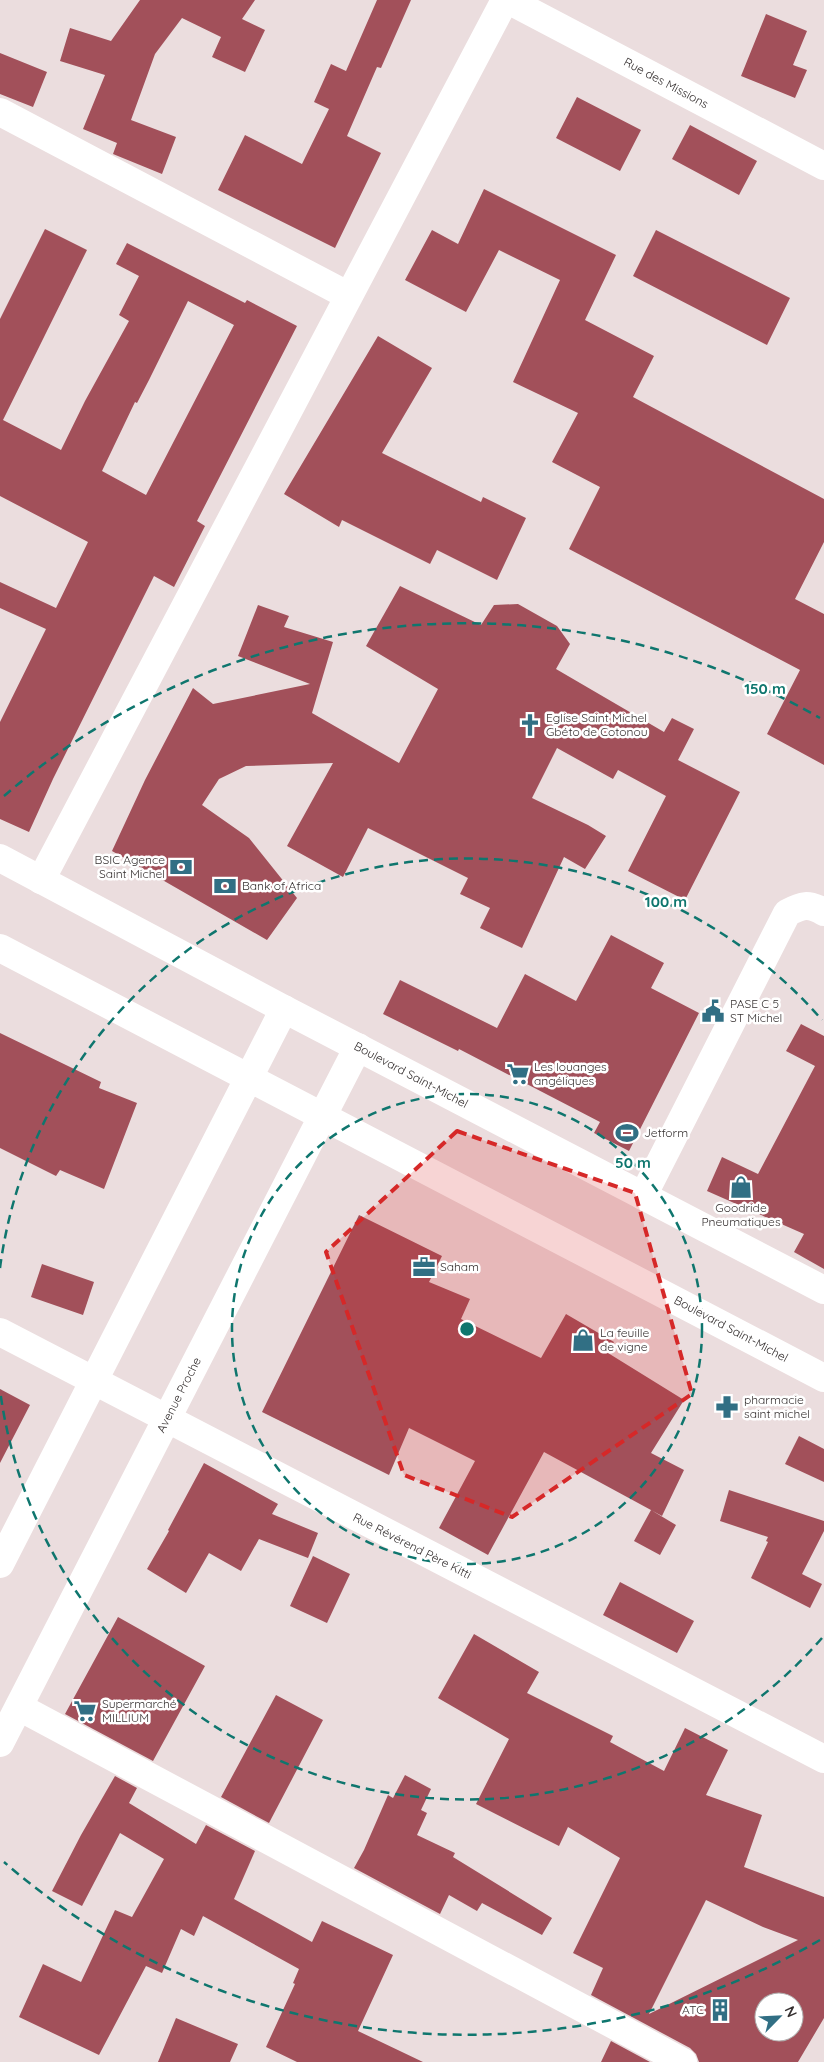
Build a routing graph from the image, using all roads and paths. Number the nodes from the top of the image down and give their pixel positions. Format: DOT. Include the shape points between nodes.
graph roads {
  1 [pos="507,0"];
  2 [pos="0,112"];
  3 [pos="824,166"];
  4 [pos="349,296"];
  5 [pos="0,858"];
  6 [pos="41,880"];
  7 [pos="824,912"];
  8 [pos="0,948"];
  9 [pos="284,1009"];
  10 [pos="358,1047"];
  11 [pos="249,1078"];
  12 [pos="322,1116"];
  13 [pos="643,1196"];
  14 [pos="824,1290"];
  15 [pos="0,1332"];
  16 [pos="824,1378"];
  17 [pos="94,1381"];
  18 [pos="167,1418"];
  19 [pos="0,1564"];
  20 [pos="19,1707"];
  21 [pos="0,1743"];
  22 [pos="824,1759"];
  23 [pos="683,2062"];
  1 -- 3 [label="street, Rue des Missions"];
  1 -- 4 [label="street"];
  2 -- 4 [label="street"];
  4 -- 6 [label="street"];
  5 -- 6 [label="street, Boulevard Saint-Michel"];
  6 -- 9 [label="street, Boulevard Saint-Michel"];
  7 -- 13 [label="street" via="813,906 787,913"];
  8 -- 11 [label="street, Boulevard Saint-Michel"];
  9 -- 10 [label="street, Boulevard Saint-Michel"];
  9 -- 11 [label="street"];
  10 -- 12 [label="street, Avenue Proche"];
  10 -- 13 [label="street, Boulevard Saint-Michel"];
  11 -- 12 [label="street, Boulevard Saint-Michel"];
  11 -- 17 [label="street"];
  12 -- 16 [label="street, Boulevard Saint-Michel"];
  12 -- 18 [label="street, Avenue Proche"];
  13 -- 14 [label="street, Boulevard Saint-Michel"];
  15 -- 17 [label="street, Rue Révérend Père Kitti"];
  17 -- 18 [label="street, Rue Révérend Père Kitti"];
  17 -- 19 [label="street"];
  18 -- 20 [label="street, Avenue Proche"];
  18 -- 22 [label="street, Rue Révérend Père Kitti"];
  20 -- 21 [label="street, Avenue Proche"];
  20 -- 23 [label="street"];
}
